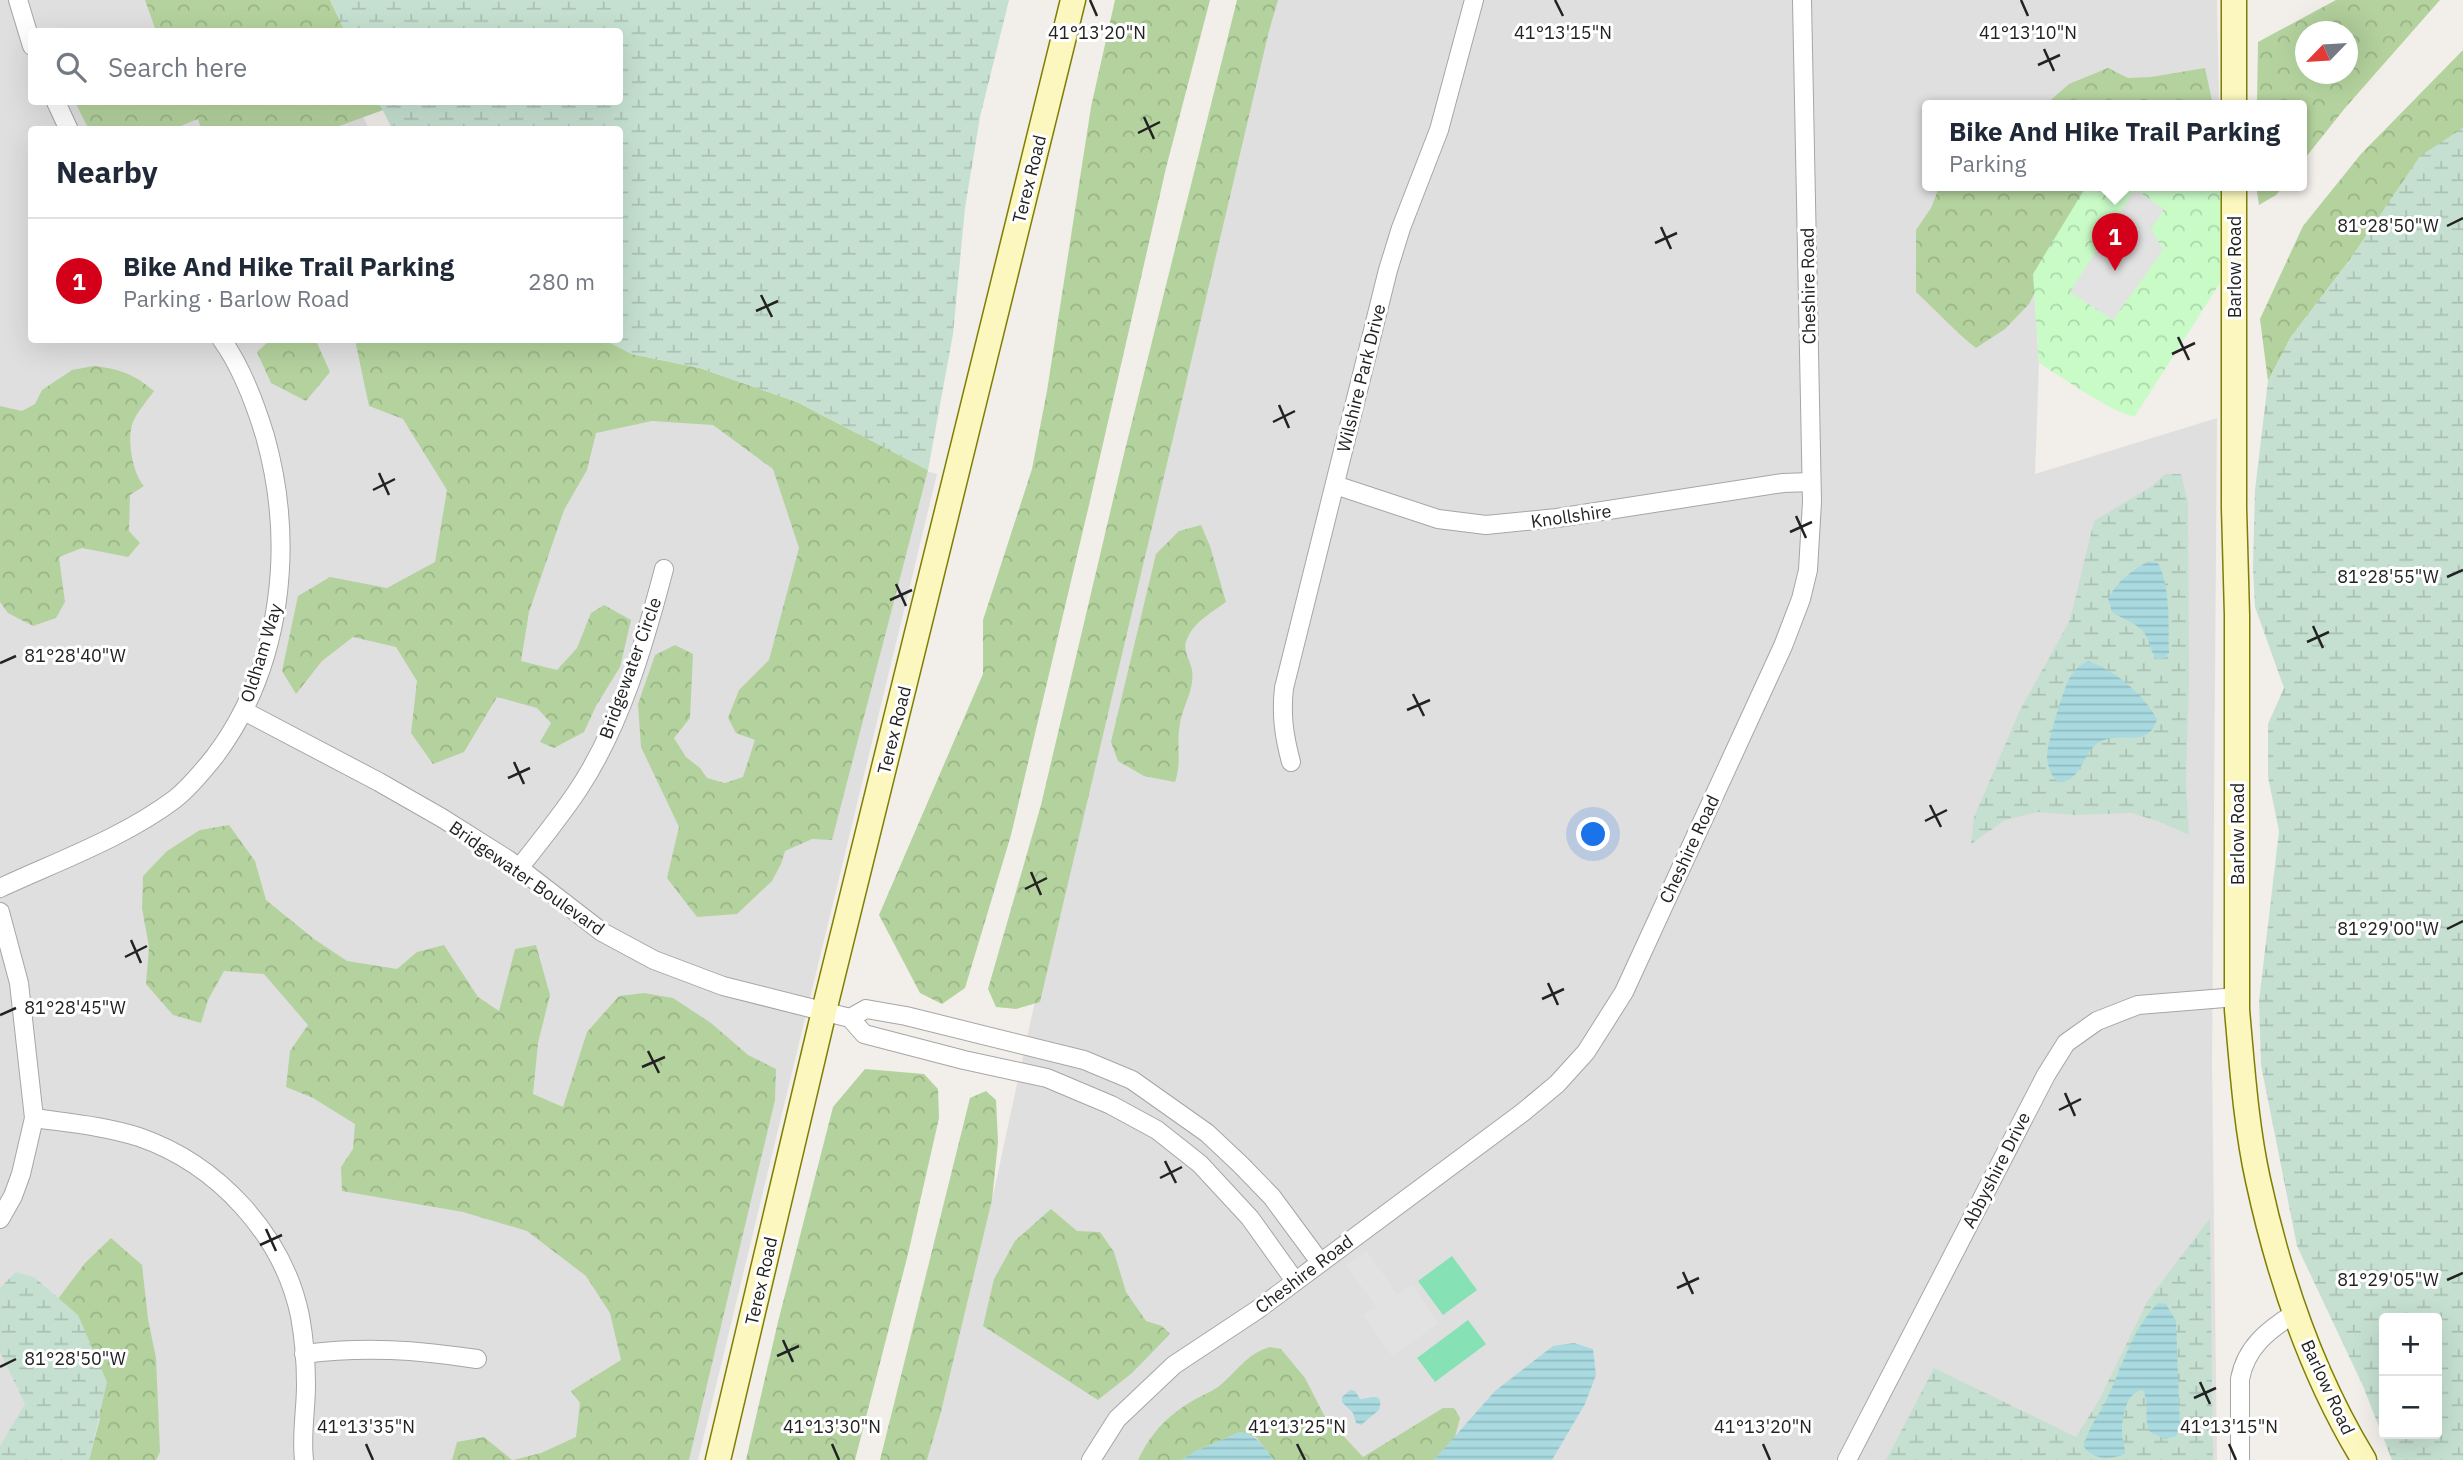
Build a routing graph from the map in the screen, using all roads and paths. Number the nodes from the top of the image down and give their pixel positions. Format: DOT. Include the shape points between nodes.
graph roads {
  1 [pos="18,0"];
  2 [pos="1073,0"];
  3 [pos="1474,0"];
  4 [pos="1802,0"];
  5 [pos="2234,0"];
  6 [pos="28,33"];
  7 [pos="2234,100"];
  8 [pos="57,105"];
  9 [pos="67,126"];
  10 [pos="2234,191"];
  11 [pos="224,343"];
  12 [pos="1811,482"];
  13 [pos="1335,485"];
  14 [pos="664,569"];
  15 [pos="244,711"];
  16 [pos="1292,762"];
  17 [pos="519,868"];
  18 [pos="0,888"];
  19 [pos="0,912"];
  20 [pos="2237,997"];
  21 [pos="824,1011"];
  22 [pos="850,1018"];
  23 [pos="1054,1051"];
  24 [pos="1047,1078"];
  25 [pos="1173,1107"];
  26 [pos="34,1118"];
  27 [pos="1157,1130"];
  28 [pos="0,1219"];
  29 [pos="1320,1262"];
  30 [pos="1295,1281"];
  31 [pos="2295,1313"];
  32 [pos="304,1354"];
  33 [pos="477,1359"];
  34 [pos="304,1460"];
  35 [pos="718,1460"];
  36 [pos="1091,1460"];
  37 [pos="1847,1460"];
  38 [pos="2240,1460"];
  39 [pos="2364,1460"];
  1 -- 6 [label="street"];
  2 -- 21 [label="main road, Terex Road"];
  3 -- 13 [label="street, Wilshire Park Drive" via="1439,130 1388,270"];
  4 -- 12 [label="street, Cheshire Road"];
  5 -- 7 [label="main road"];
  8 -- 9 [label="street"];
  10 -- 20 [label="main road, Barlow Road"];
  11 -- 15 [label="street, Oldham Way" via="259,416 278,495 281,536 278,601"];
  12 -- 13 [label="street, Knollshire" via="1486,525 1438,519"];
  12 -- 29 [label="street, Cheshire Road" via="1811,548 1801,599 1783,646 1624,992 1600,1032 1557,1084 1522,1113"];
  13 -- 16 [label="street, Wilshire Park Drive" via="1284,688 1282,731"];
  14 -- 17 [label="street, Bridgewater Circle" via="616,718 578,790"];
  15 -- 17 [label="street, Bridgewater Boulevard" via="442,818"];
  15 -- 18 [label="street, Oldham Way" via="203,772 176,798 126,830"];
  17 -- 21 [label="street, Bridgewater Boulevard" via="602,932 654,960 723,986"];
  19 -- 26 [label="street" via="19,983"];
  20 -- 31 [label="main road, Barlow Road" via="2258,1178"];
  20 -- 37 [label="street, Abbyshire Drive" via="2138,1005 2097,1021 2066,1043"];
  21 -- 22 [label="street, Bridgewater Boulevard"];
  21 -- 35 [label="main road, Terex Road"];
  22 -- 23 [label="street" via="866,1009"];
  22 -- 24 [label="street" via="864,1034"];
  23 -- 24 [label="street"];
  23 -- 25 [label="street" via="1132,1080"];
  24 -- 27 [label="street"];
  25 -- 27 [label="street"];
  25 -- 29 [label="street" via="1207,1133 1272,1197"];
  26 -- 28 [label="street" via="21,1174"];
  26 -- 32 [label="street" via="139,1138 169,1150 220,1184 245,1208 281,1265 300,1315"];
  27 -- 30 [label="street" via="1200,1164 1250,1218"];
  29 -- 30 [label="street, Cheshire Road"];
  30 -- 36 [label="street, Cheshire Road" via="1174,1365 1118,1419"];
  31 -- 38 [label="street" via="2261,1338 2245,1362 2240,1379"];
  31 -- 39 [label="main road, Barlow Road"];
  32 -- 33 [label="street" via="367,1348"];
  32 -- 34 [label="street"];
}
